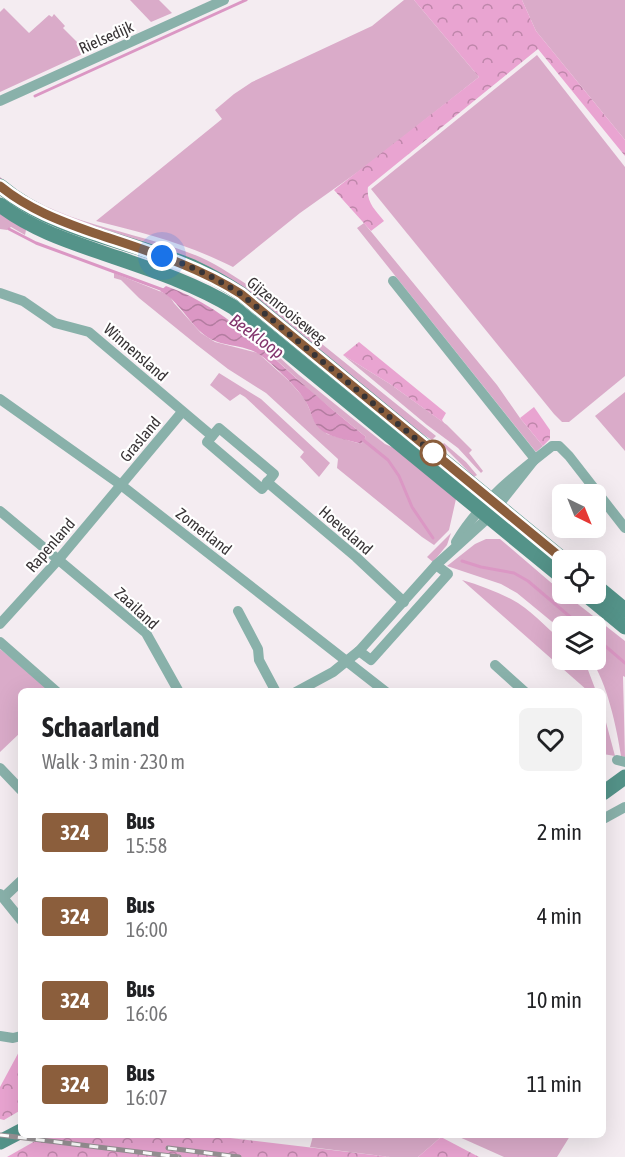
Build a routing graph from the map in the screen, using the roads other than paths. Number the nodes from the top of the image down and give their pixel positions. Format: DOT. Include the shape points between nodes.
graph roads {
  1 [pos="224,0"];
  2 [pos="0,101"];
  3 [pos="0,186"];
  4 [pos="0,206"];
  5 [pos="393,280"];
  6 [pos="0,293"];
  7 [pos="0,399"];
  8 [pos="182,412"];
  9 [pos="212,436"];
  10 [pos="535,459"];
  11 [pos="267,482"];
  12 [pos="120,485"];
  13 [pos="490,507"];
  14 [pos="0,511"];
  15 [pos="625,528"];
  16 [pos="552,552"];
  17 [pos="59,559"];
  18 [pos="436,565"];
  19 [pos="552,567"];
  20 [pos="606,594"];
  21 [pos="404,602"];
  22 [pos="597,604"];
  23 [pos="625,610"];
  24 [pos="238,611"];
  25 [pos="0,624"];
  26 [pos="625,627"];
  27 [pos="0,642"];
  28 [pos="359,651"];
  29 [pos="348,661"];
  30 [pos="495,665"];
  31 [pos="52,688"];
  32 [pos="177,688"];
  33 [pos="274,688"];
  34 [pos="303,688"];
  35 [pos="381,688"];
  36 [pos="521,688"];
  37 [pos="0,768"];
  38 [pos="625,777"];
  39 [pos="18,787"];
  40 [pos="625,789"];
  41 [pos="606,791"];
  42 [pos="606,798"];
  43 [pos="625,807"];
  44 [pos="606,817"];
  45 [pos="18,883"];
  46 [pos="2,895"];
  47 [pos="18,916"];
  48 [pos="0,1036"];
  49 [pos="18,1037"];
  50 [pos="18,1133"];
  51 [pos="0,1142"];
  1 -- 2 [label="street, Rielsedijk"];
  3 -- 13 [label="main road, Gijzenrooiseweg" via="51,217 193,267 226,284"];
  4 -- 13 [label="main road, Gijzenrooiseweg" via="46,232 209,292"];
  5 -- 10 [label="street"];
  6 -- 8 [label="street, Winnensland" via="23,301 55,323 89,332"];
  7 -- 12 [label="street, Zomerland"];
  8 -- 9 [label="street, Hoeveland"];
  8 -- 12 [label="street, Grasland"];
  9 -- 11 [label="street, Hoeveland" via="207,442 262,489"];
  9 -- 11 [label="street, Hoeveland" via="219,428 274,474"];
  10 -- 13 [label="street" via="508,480"];
  10 -- 15 [label="street" via="552,446 559,446"];
  11 -- 21 [label="street, Hoeveland"];
  12 -- 17 [label="street, Rapenland"];
  12 -- 29 [label="street, Zomerland"];
  13 -- 16 [label="main road, Gijzenrooiseweg"];
  13 -- 18 [label="street"];
  13 -- 19 [label="main road, Gijzenrooiseweg"];
  14 -- 17 [label="street, Zaailand"];
  17 -- 25 [label="street, Rapenland"];
  17 -- 32 [label="street, Zaailand" via="146,633"];
  18 -- 21 [label="street"];
  18 -- 28 [label="street" via="448,574 371,660"];
  20 -- 23 [label="main road"];
  21 -- 28 [label="street"];
  22 -- 26 [label="main road"];
  24 -- 33 [label="street"];
  27 -- 31 [label="street"];
  28 -- 29 [label="street"];
  29 -- 34 [label="street"];
  29 -- 35 [label="street, Zomerland"];
  30 -- 36 [label="street"];
  37 -- 39 [label="street"];
  38 -- 41 [label="main road"];
  40 -- 42 [label="main road"];
  43 -- 44 [label="street"];
  45 -- 46 [label="street"];
  46 -- 47 [label="street"];
  48 -- 49 [label="street"];
  50 -- 51 [label="main road"];
}
